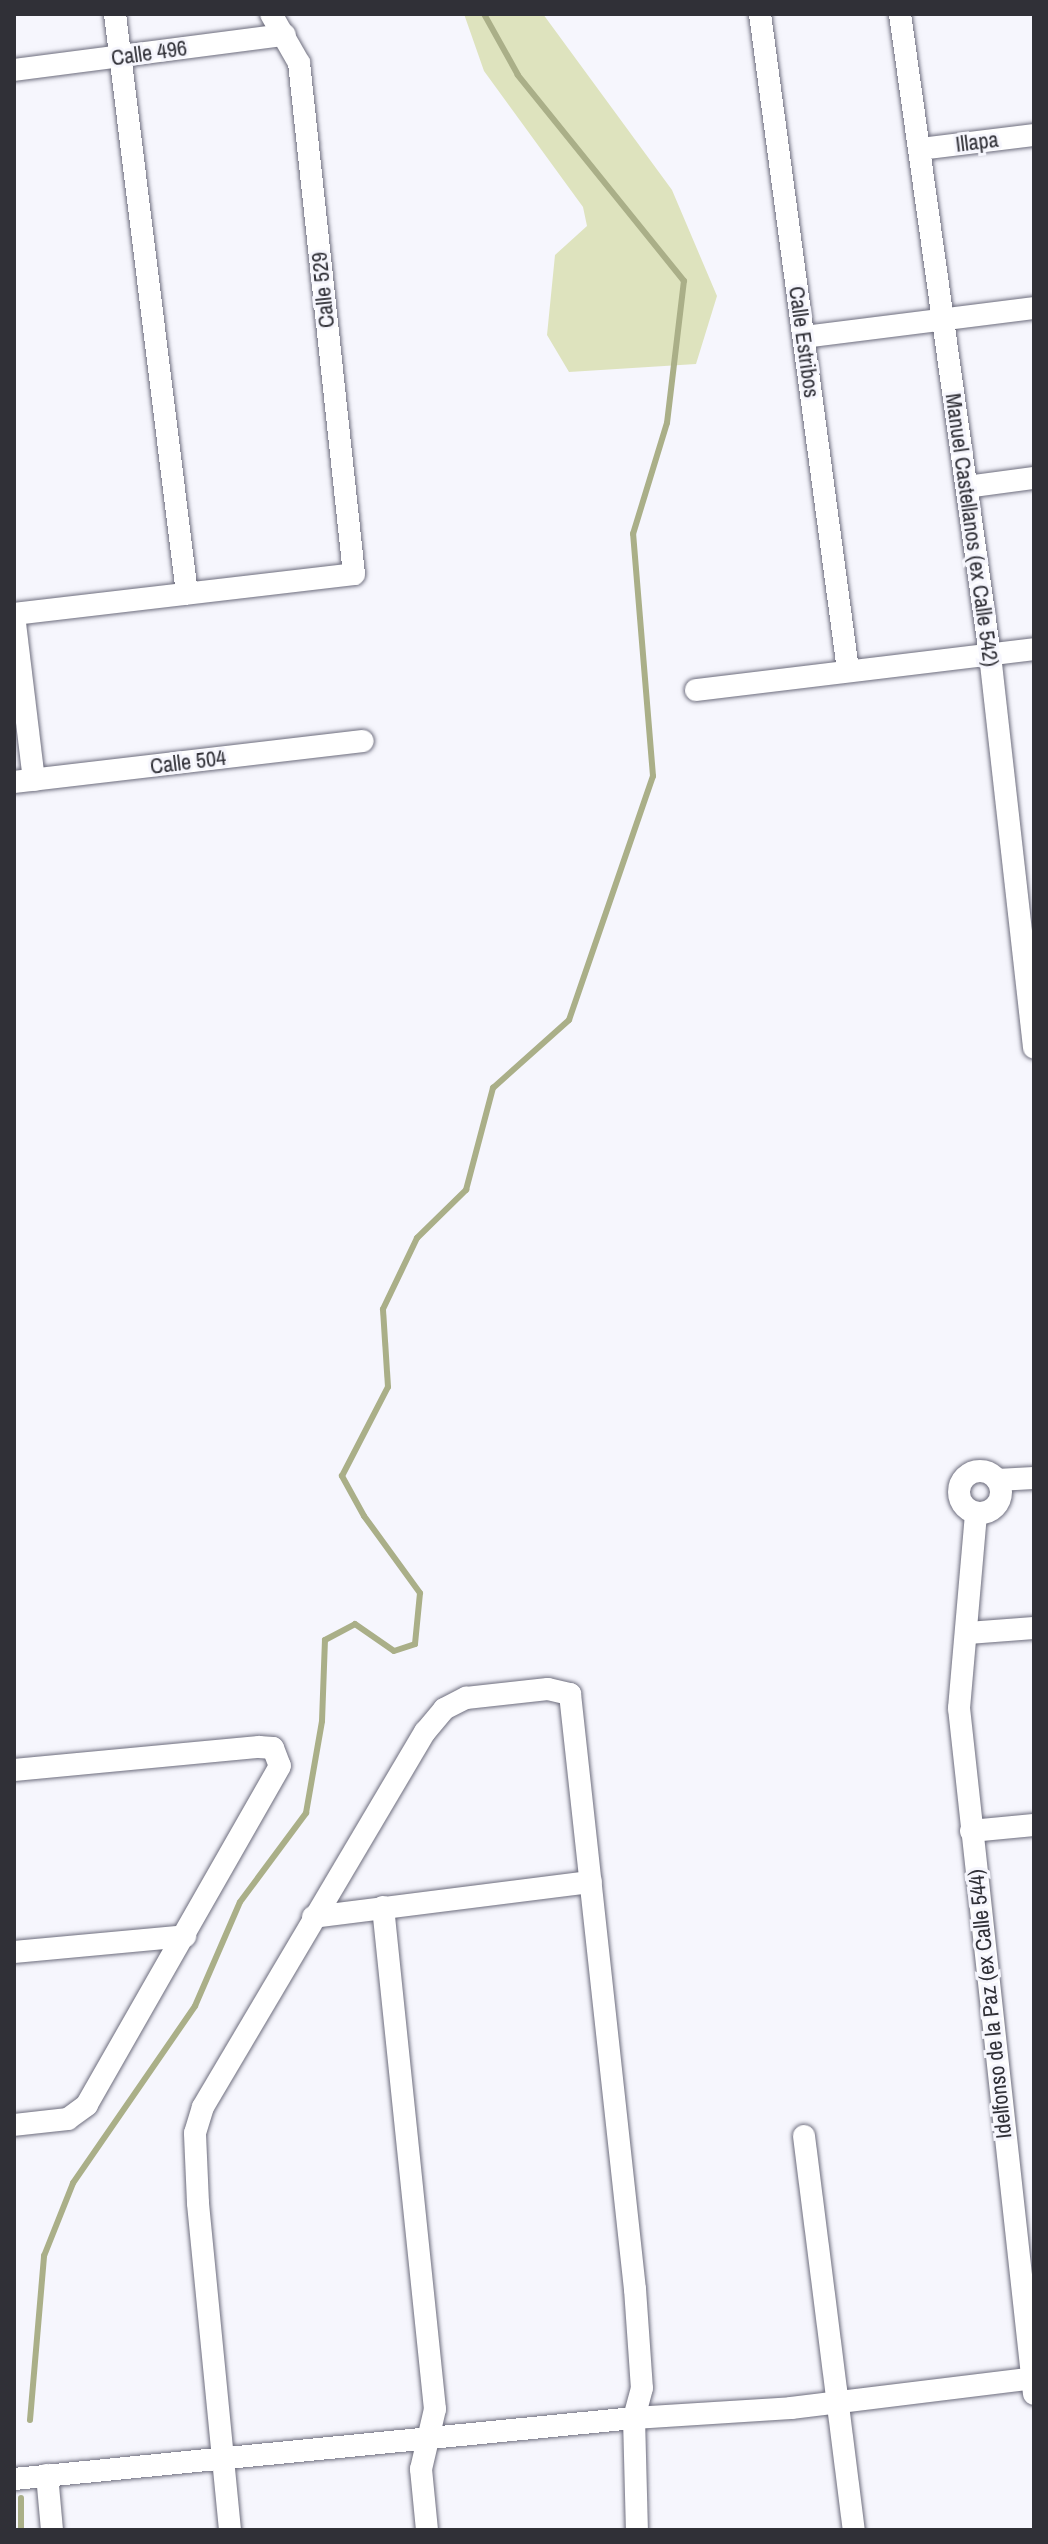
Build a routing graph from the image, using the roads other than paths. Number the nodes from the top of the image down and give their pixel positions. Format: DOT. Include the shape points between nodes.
graph roads {
  1 [pos="115,14"];
  2 [pos="271,14"];
  3 [pos="760,14"];
  4 [pos="900,14"];
  5 [pos="285,35"];
  6 [pos="120,58"];
  7 [pos="14,70"];
  8 [pos="1034,135"];
  9 [pos="920,149"];
  10 [pos="1034,308"];
  11 [pos="943,320"];
  12 [pos="804,337"];
  13 [pos="1034,478"];
  14 [pos="967,487"];
  15 [pos="187,594"];
  16 [pos="14,614"];
  17 [pos="1034,649"];
  18 [pos="990,655"];
  19 [pos="848,670"];
  20 [pos="696,690"];
  21 [pos="363,741"];
  22 [pos="24,781"];
  23 [pos="1034,1048"];
  24 [pos="1034,1478"];
  25 [pos="997,1480"];
  26 [pos="976,1514"];
  27 [pos="968,1624"];
  28 [pos="1034,1628"];
  29 [pos="14,1770"];
  30 [pos="1034,1825"];
  31 [pos="971,1831"];
  32 [pos="591,1882"];
  33 [pos="383,1907"];
  34 [pos="313,1917"];
  35 [pos="185,1936"];
  36 [pos="14,1952"];
  37 [pos="14,2125"];
  38 [pos="804,2136"];
  39 [pos="1033,2383"];
  40 [pos="840,2402"];
  41 [pos="634,2418"];
  42 [pos="425,2438"];
  43 [pos="224,2461"];
  44 [pos="47,2475"];
  45 [pos="14,2479"];
  46 [pos="52,2530"];
  47 [pos="230,2530"];
  48 [pos="427,2530"];
  49 [pos="637,2530"];
  50 [pos="854,2530"];
  1 -- 6 [label="street"];
  2 -- 5 [label="street, Calle 529"];
  3 -- 12 [label="street, Calle Estribos"];
  4 -- 9 [label="street, Manuel Castellanos (ex Calle 542)"];
  5 -- 6 [label="street, Calle 496"];
  5 -- 15 [label="street, Calle 529" via="299,63 354,574"];
  6 -- 7 [label="street, Calle 496"];
  6 -- 15 [label="street"];
  8 -- 9 [label="street, Illapa"];
  9 -- 11 [label="street, Manuel Castellanos (ex Calle 542)"];
  10 -- 11 [label="street"];
  11 -- 12 [label="street"];
  11 -- 14 [label="street, Manuel Castellanos (ex Calle 542)"];
  12 -- 19 [label="street, Calle Estribos"];
  13 -- 14 [label="street"];
  14 -- 18 [label="street, Manuel Castellanos (ex Calle 542)"];
  15 -- 16 [label="street"];
  16 -- 22 [label="street"];
  17 -- 18 [label="street"];
  18 -- 19 [label="street"];
  18 -- 23 [label="street, Manuel Castellanos (ex Calle 542)"];
  19 -- 20 [label="street"];
  21 -- 22 [label="street, Calle 504"];
  24 -- 25 [label="street"];
  25 -- 26 [label="street" via="1001,1493 996,1507"];
  25 -- 26 [label="street" via="979,1471 961,1481 960,1501"];
  26 -- 27 [label="street, Idelfonso de la Paz (ex Calle 544)"];
  27 -- 28 [label="street"];
  27 -- 31 [label="street, Idelfonso de la Paz (ex Calle 544)" via="959,1708"];
  29 -- 35 [label="street" via="273,1748 280,1766"];
  30 -- 31 [label="street"];
  31 -- 39 [label="street, Idelfonso de la Paz (ex Calle 544)"];
  32 -- 33 [label="street"];
  32 -- 34 [label="street" via="570,1694 548,1689 466,1698 444,1709 425,1732"];
  32 -- 41 [label="street" via="635,2289 642,2388"];
  33 -- 34 [label="street"];
  33 -- 42 [label="street" via="435,2409"];
  34 -- 43 [label="street" via="203,2107 195,2133"];
  35 -- 36 [label="street"];
  35 -- 37 [label="street" via="87,2105 68,2119"];
  38 -- 40 [label="street"];
  39 -- 40 [label="street"];
  40 -- 41 [label="street"];
  40 -- 50 [label="street"];
  41 -- 42 [label="street"];
  41 -- 49 [label="street"];
  42 -- 43 [label="street"];
  42 -- 48 [label="street" via="421,2469"];
  43 -- 44 [label="street"];
  43 -- 47 [label="street"];
  44 -- 45 [label="street"];
  44 -- 46 [label="street"];
}
